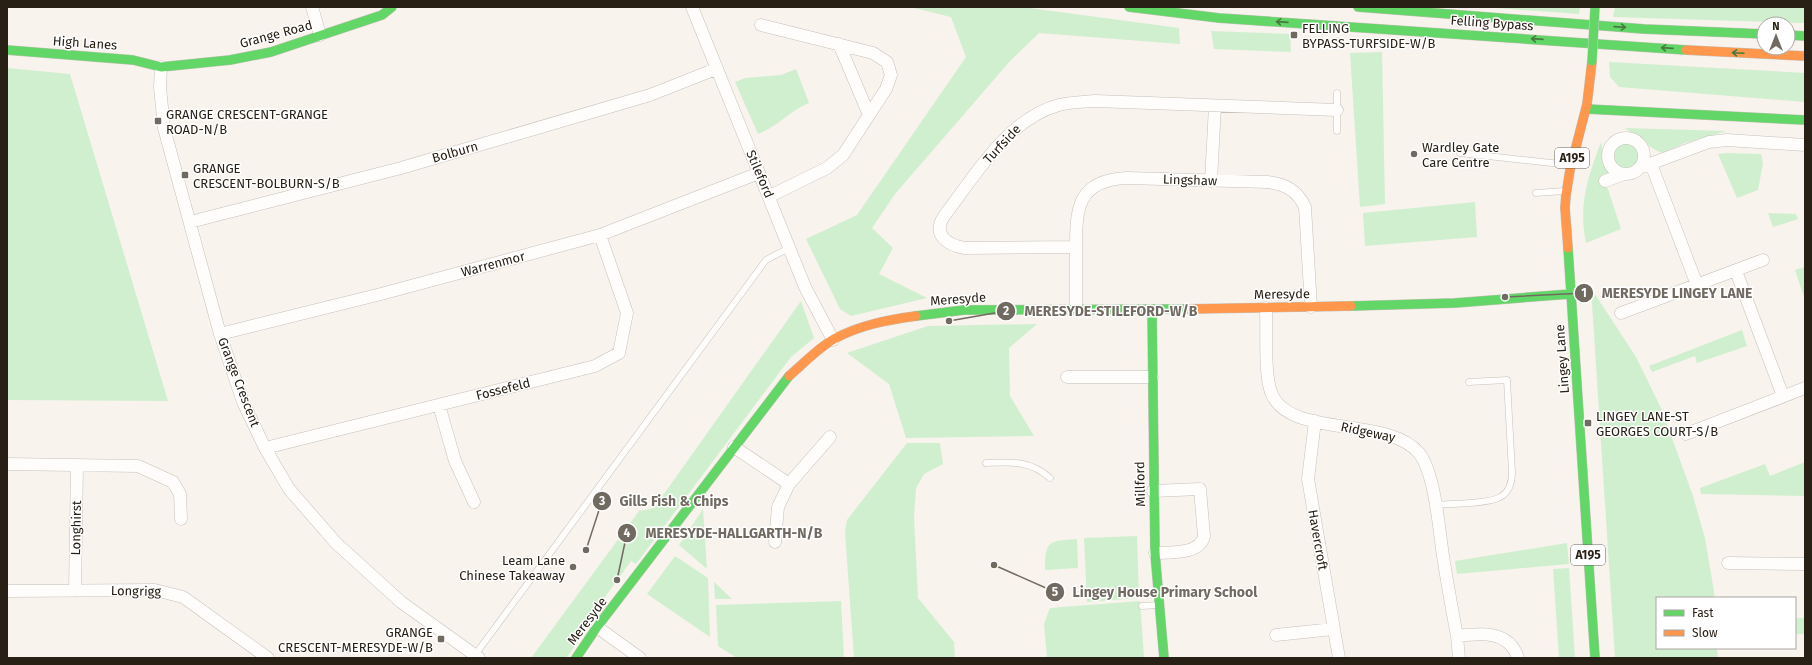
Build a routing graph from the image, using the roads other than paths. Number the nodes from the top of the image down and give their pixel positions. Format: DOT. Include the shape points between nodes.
graph roads {
  1 [pos="312,7"];
  2 [pos="392,7"];
  3 [pos="692,7"];
  4 [pos="1129,7"];
  5 [pos="1358,7"];
  6 [pos="1595,7"];
  7 [pos="761,25"];
  8 [pos="1756,34"];
  9 [pos="320,35"];
  10 [pos="839,44"];
  11 [pos="7,50"];
  12 [pos="1805,56"];
  13 [pos="161,67"];
  14 [pos="716,69"];
  15 [pos="1338,93"];
  16 [pos="1215,106"];
  17 [pos="1586,109"];
  18 [pos="1337,110"];
  19 [pos="869,116"];
  20 [pos="1805,120"];
  21 [pos="1338,131"];
  22 [pos="1805,145"];
  23 [pos="1460,154"];
  24 [pos="1651,164"];
  25 [pos="1570,165"];
  26 [pos="1639,168"];
  27 [pos="759,173"];
  28 [pos="1624,174"];
  29 [pos="1211,181"];
  30 [pos="1605,181"];
  31 [pos="1566,191"];
  32 [pos="1536,193"];
  33 [pos="770,196"];
  34 [pos="190,222"];
  35 [pos="600,235"];
  36 [pos="1076,247"];
  37 [pos="789,248"];
  38 [pos="1762,260"];
  39 [pos="1736,271"];
  40 [pos="1696,285"];
  41 [pos="1570,294"];
  42 [pos="1311,307"];
  43 [pos="1266,308"];
  44 [pos="1152,309"];
  45 [pos="1076,310"];
  46 [pos="1621,313"];
  47 [pos="220,334"];
  48 [pos="833,340"];
  49 [pos="1066,377"];
  50 [pos="1152,377"];
  51 [pos="1469,382"];
  52 [pos="1805,388"];
  53 [pos="1783,396"];
  54 [pos="439,405"];
  55 [pos="1315,421"];
  56 [pos="1686,434"];
  57 [pos="830,436"];
  58 [pos="734,447"];
  59 [pos="265,448"];
  60 [pos="986,463"];
  61 [pos="7,464"];
  62 [pos="77,466"];
  63 [pos="1050,478"];
  64 [pos="789,484"];
  65 [pos="1153,491"];
  66 [pos="474,502"];
  67 [pos="1435,506"];
  68 [pos="181,519"];
  69 [pos="775,542"];
  70 [pos="1155,553"];
  71 [pos="1728,563"];
  72 [pos="1805,564"];
  73 [pos="7,591"];
  74 [pos="75,591"];
  75 [pos="1160,605"];
  76 [pos="1142,606"];
  77 [pos="598,628"];
  78 [pos="1333,629"];
  79 [pos="1276,635"];
  80 [pos="1457,636"];
  81 [pos="477,657"];
  82 [pos="268,658"];
  83 [pos="576,658"];
  84 [pos="640,658"];
  85 [pos="1164,658"];
  86 [pos="1339,658"];
  87 [pos="1459,658"];
  88 [pos="1518,658"];
  89 [pos="1595,658"];
  1 -- 9 [label="street"];
  2 -- 9 [label="main road, Grange Road" via="382,14"];
  3 -- 14 [label="street, Stileford"];
  12 -- 4 [label="main road, Felling Bypass, one-way" via="1219,18"];
  5 -- 8 [label="main road, Felling Bypass, one-way" via="1644,29"];
  6 -- 17 [label="main road, Lingey Lane / A195, bridge"];
  7 -- 10 [label="street"];
  9 -- 13 [label="main road, Grange Road" via="264,53 230,60"];
  10 -- 19 [label="street"];
  10 -- 19 [label="street" via="873,53 887,62 891,75 886,89"];
  11 -- 13 [label="main road, High Lanes" via="133,60"];
  13 -- 34 [label="street, Grange Crescent" via="164,128"];
  14 -- 27 [label="street, Stileford"];
  14 -- 34 [label="street, Bolburn" via="650,95 401,168"];
  15 -- 18 [label="lane"];
  16 -- 18 [label="street, Turfside"];
  16 -- 29 [label="street"];
  16 -- 36 [label="street, Turfside" via="1095,101 1074,102 1047,109 1022,123 1000,143 944,216 939,227 940,233 949,243 965,248"];
  17 -- 20 [label="main road"];
  17 -- 25 [label="main road, Lingey Lane / A195"];
  18 -- 21 [label="lane"];
  19 -- 33 [label="street" via="843,155 833,164"];
  22 -- 24 [label="street" via="1727,140 1709,142"];
  23 -- 25 [label="lane"];
  24 -- 26 [label="street"];
  24 -- 40 [label="street"];
  25 -- 31 [label="main road, Lingey Lane / A195"];
  26 -- 28 [label="street"];
  26 -- 28 [label="street" via="1644,157 1640,145 1630,138 1618,140 1609,149 1608,160 1614,169"];
  27 -- 33 [label="street, Stileford"];
  27 -- 35 [label="street, Warrenmor"];
  28 -- 30 [label="street"];
  29 -- 36 [label="street, Lingshaw" via="1127,178 1101,183 1088,193 1078,209"];
  29 -- 42 [label="street, Lingshaw" via="1276,183 1290,189 1302,200 1307,215"];
  31 -- 32 [label="lane"];
  31 -- 41 [label="main road, Lingey Lane / A195"];
  33 -- 37 [label="street, Stileford"];
  34 -- 47 [label="street, Grange Crescent"];
  35 -- 47 [label="street, Warrenmor"];
  35 -- 54 [label="street, Fossefeld" via="627,313 619,353 595,366"];
  36 -- 45 [label="street, Lingshaw"];
  37 -- 48 [label="street, Stileford" via="805,287"];
  37 -- 81 [label="lane" via="766,260"];
  38 -- 39 [label="street"];
  39 -- 40 [label="street"];
  39 -- 53 [label="street"];
  40 -- 46 [label="street"];
  41 -- 42 [label="main road, Meresyde" via="1455,303"];
  41 -- 89 [label="main road, Lingey Lane / A195"];
  42 -- 43 [label="main road, Meresyde"];
  43 -- 44 [label="main road, Meresyde"];
  43 -- 55 [label="street, Ridgeway" via="1268,376 1272,397 1287,412"];
  44 -- 45 [label="main road, Meresyde"];
  44 -- 50 [label="main road, Millford"];
  45 -- 48 [label="main road, Meresyde" via="964,310 906,317 858,328"];
  47 -- 59 [label="street, Grange Crescent" via="243,402"];
  48 -- 58 [label="main road, Meresyde" via="785,379"];
  49 -- 50 [label="street"];
  50 -- 65 [label="main road, Millford"];
  51 -- 67 [label="lane" via="1507,380 1512,472 1510,487 1506,493 1492,501"];
  52 -- 53 [label="street"];
  53 -- 56 [label="street"];
  54 -- 59 [label="street, Fossefeld"];
  54 -- 66 [label="street" via="455,461"];
  55 -- 67 [label="street, Ridgeway" via="1388,435 1406,442 1423,459"];
  55 -- 78 [label="street, Havercroft" via="1308,479"];
  57 -- 64 [label="street"];
  58 -- 64 [label="street"];
  58 -- 77 [label="main road, Meresyde"];
  59 -- 81 [label="street, Grange Crescent" via="289,489 336,543 402,602"];
  60 -- 63 [label="lane" via="1026,464 1041,470"];
  61 -- 62 [label="street"];
  62 -- 68 [label="street" via="138,466 173,482 180,494"];
  62 -- 74 [label="street, Longhirst"];
  64 -- 69 [label="street" via="778,507"];
  65 -- 70 [label="main road, Millford"];
  65 -- 70 [label="street" via="1200,489 1204,536 1202,543 1193,549"];
  67 -- 80 [label="street, Ridgeway"];
  70 -- 75 [label="main road, Millford"];
  71 -- 72 [label="street"];
  73 -- 74 [label="street, Longrigg"];
  74 -- 82 [label="street, Longrigg" via="169,592 183,597"];
  75 -- 76 [label="lane"];
  75 -- 85 [label="main road, Millford"];
  77 -- 83 [label="main road, Meresyde"];
  77 -- 84 [label="street"];
  78 -- 79 [label="street"];
  78 -- 86 [label="street, Havercroft"];
  80 -- 87 [label="street, Ridgeway"];
  80 -- 88 [label="street" via="1492,634 1510,645"];
}
